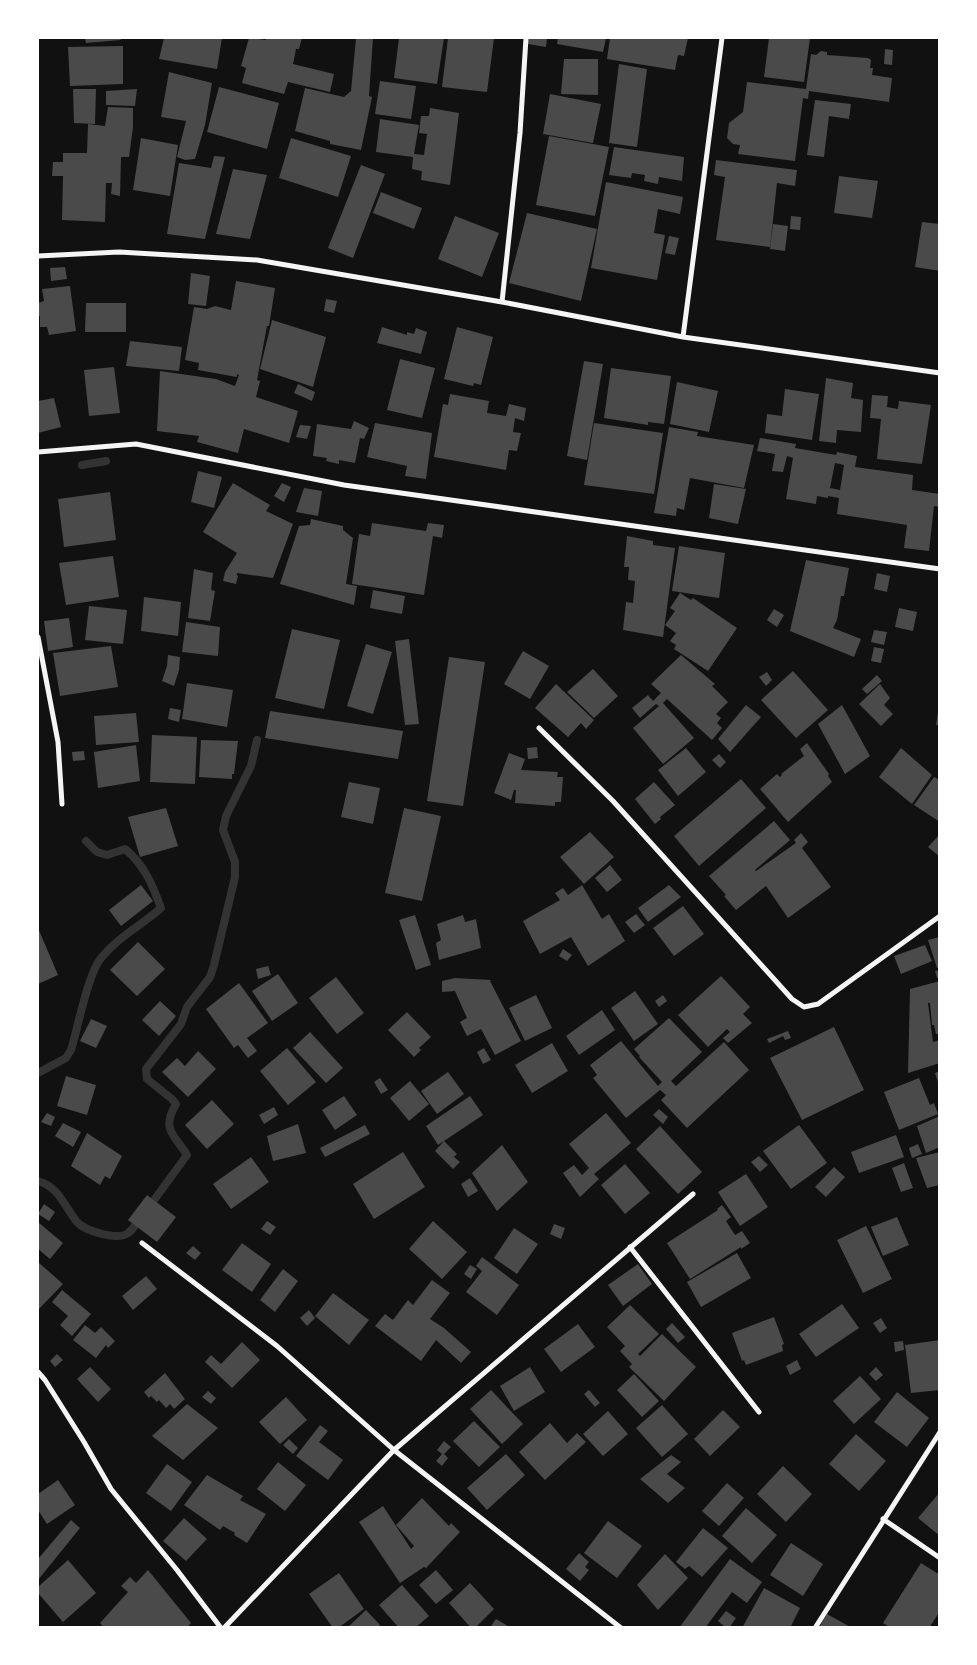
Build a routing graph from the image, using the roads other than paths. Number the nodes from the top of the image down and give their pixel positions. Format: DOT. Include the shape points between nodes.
graph roads {
  1 [pos="526,38"];
  2 [pos="722,38"];
  3 [pos="38,256"];
  4 [pos="502,302"];
  5 [pos="683,337"];
  6 [pos="940,373"];
  7 [pos="38,452"];
  8 [pos="940,569"];
  9 [pos="38,637"];
  10 [pos="539,728"];
  11 [pos="62,804"];
  12 [pos="940,916"];
  13 [pos="693,1194"];
  14 [pos="142,1243"];
  15 [pos="630,1247"];
  16 [pos="38,1372"];
  17 [pos="759,1412"];
  18 [pos="940,1432"];
  19 [pos="394,1450"];
  20 [pos="883,1519"];
  21 [pos="940,1558"];
  22 [pos="222,1628"];
  23 [pos="620,1628"];
  24 [pos="815,1628"];
  1 -- 4 [label="street" via="520,133"];
  2 -- 5 [label="street"];
  3 -- 4 [label="street" via="119,252 257,260"];
  4 -- 5 [label="street"];
  5 -- 6 [label="street"];
  7 -- 8 [label="street" via="136,444 344,485"];
  9 -- 11 [label="street" via="58,742"];
  10 -- 12 [label="street" via="614,801 792,999 804,1006 818,1004"];
  13 -- 15 [label="street"];
  14 -- 19 [label="street" via="277,1346"];
  15 -- 17 [label="street"];
  15 -- 19 [label="street"];
  16 -- 22 [label="street" via="111,1489"];
  18 -- 20 [label="street"];
  19 -- 22 [label="street"];
  19 -- 23 [label="street"];
  20 -- 21 [label="street"];
  20 -- 24 [label="street"];
}
